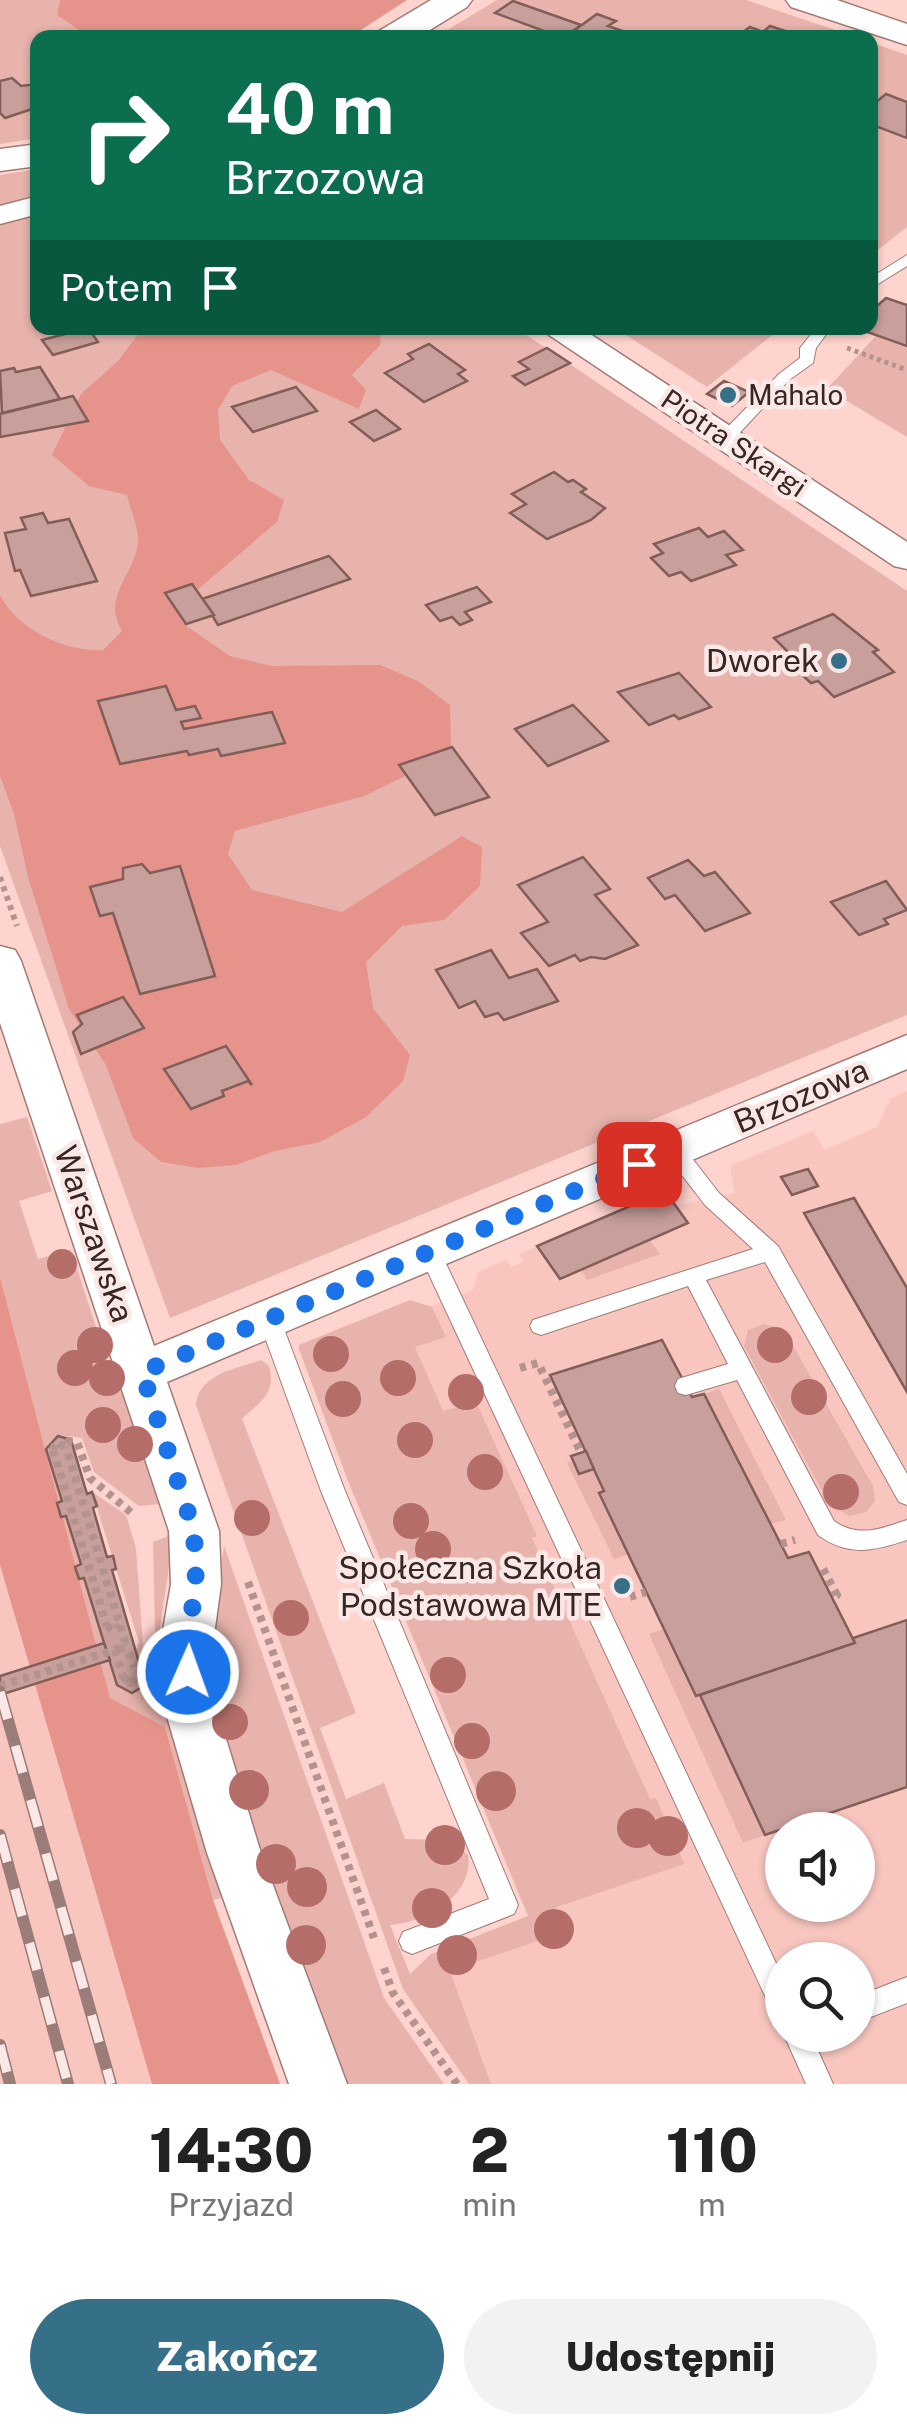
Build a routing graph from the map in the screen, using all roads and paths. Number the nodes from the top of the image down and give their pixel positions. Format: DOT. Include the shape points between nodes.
graph roads {
  1 [pos="454,0"];
  2 [pos="803,0"];
  3 [pos="405,30"];
  4 [pos="907,36"];
  5 [pos="30,155"];
  6 [pos="0,160"];
  7 [pos="30,207"];
  8 [pos="0,215"];
  9 [pos="907,258"];
  10 [pos="878,279"];
  11 [pos="571,335"];
  12 [pos="818,335"];
  13 [pos="827,335"];
  14 [pos="907,370"];
  15 [pos="726,438"];
  16 [pos="907,558"];
  17 [pos="0,877"];
  18 [pos="10,947"];
  19 [pos="907,1051"];
  20 [pos="674,1150"];
  21 [pos="770,1252"];
  22 [pos="430,1253"];
  23 [pos="692,1276"];
  24 [pos="270,1321"];
  25 [pos="541,1326"];
  26 [pos="742,1369"];
  27 [pos="142,1372"];
  28 [pos="686,1386"];
  29 [pos="64,1444"];
  30 [pos="564,1445"];
  31 [pos="577,1445"];
  32 [pos="907,1495"];
  33 [pos="138,1528"];
  34 [pos="907,1530"];
  35 [pos="796,1540"];
  36 [pos="781,1544"];
  37 [pos="824,1571"];
  38 [pos="245,1574"];
  39 [pos="832,1597"];
  40 [pos="116,1654"];
  41 [pos="129,1655"];
  42 [pos="136,1674"];
  43 [pos="123,1677"];
  44 [pos="132,1685"];
  45 [pos="0,1686"];
  46 [pos="412,1942"];
  47 [pos="765,1968"];
  48 [pos="907,1990"];
  49 [pos="875,2002"];
  50 [pos="806,2052"];
  51 [pos="318,2084"];
  52 [pos="457,2084"];
  53 [pos="820,2084"];
  1 -- 3 [label="street"];
  2 -- 4 [label="street"];
  5 -- 6 [label="street"];
  7 -- 8 [label="street"];
  9 -- 10 [label="lane"];
  11 -- 15 [label="street, Piotra Skargi"];
  12 -- 15 [label="lane" via="808,360"];
  13 -- 14 [label="path"];
  15 -- 16 [label="street, Piotra Skargi"];
  17 -- 18 [label="path"];
  18 -- 27 [label="street, Warszawska"];
  19 -- 20 [label="street, Brzozowa"];
  20 -- 21 [label="lane" via="712,1199"];
  20 -- 22 [label="street, Brzozowa"];
  21 -- 23 [label="lane"];
  21 -- 32 [label="lane"];
  22 -- 24 [label="street, Brzozowa"];
  22 -- 47 [label="lane"];
  23 -- 25 [label="lane"];
  23 -- 26 [label="lane"];
  24 -- 27 [label="street, Brzozowa"];
  24 -- 46 [label="lane" via="505,1905"];
  26 -- 28 [label="lane"];
  26 -- 34 [label="lane" via="826,1528 856,1543"];
  27 -- 51 [label="street, Warszawska" via="194,1531 189,1703 238,1867"];
  29 -- 29 [label="path" via="56,1442 54,1450 107,1628 118,1630"];
  29 -- 33 [label="path" via="77,1442 90,1478 132,1510"];
  29 -- 40 [label="path" via="125,1639"];
  30 -- 31 [label="path"];
  35 -- 36 [label="path"];
  37 -- 39 [label="path" via="837,1595"];
  38 -- 52 [label="path" via="393,1993"];
  40 -- 41 [label="path" via="120,1648"];
  40 -- 43 [label="path"];
  40 -- 45 [label="path"];
  42 -- 43 [label="path, bridge" via="132,1684"];
  43 -- 44 [label="path"];
  48 -- 49 [label="lane"];
  50 -- 53 [label="lane"];
}
